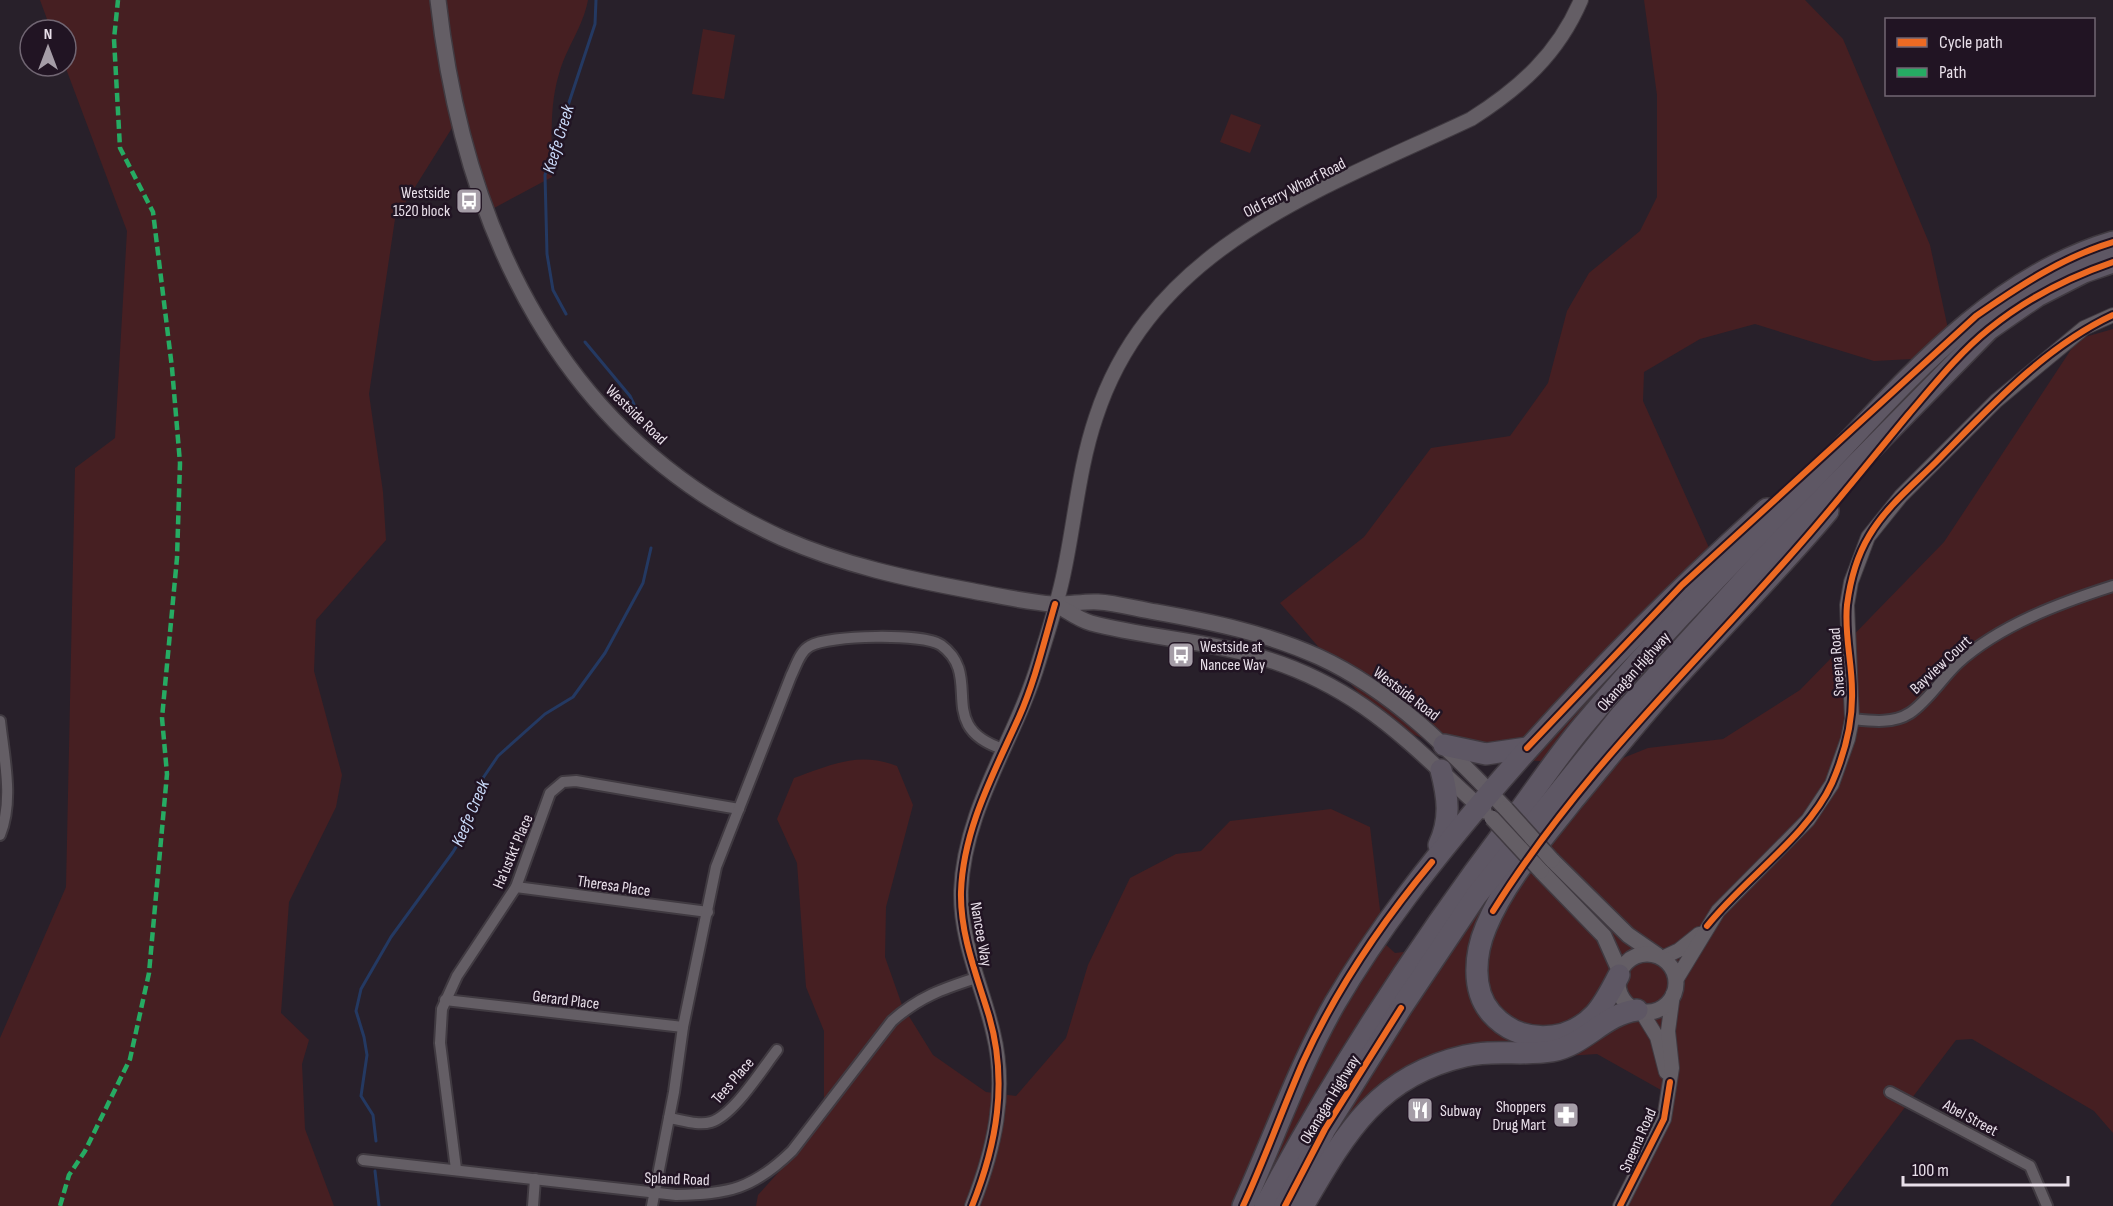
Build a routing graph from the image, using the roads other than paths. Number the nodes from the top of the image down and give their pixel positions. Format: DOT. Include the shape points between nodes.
graph roads {
  1 [pos="438,0"];
  2 [pos="1581,0"];
  3 [pos="2113,242"];
  4 [pos="2113,262"];
  5 [pos="2113,315"];
  6 [pos="1908,379"];
  7 [pos="1926,394"];
  8 [pos="2113,585"];
  9 [pos="1055,604"];
  10 [pos="1852,719"];
  11 [pos="0,721"];
  12 [pos="1444,745"];
  13 [pos="1527,748"];
  14 [pos="1003,749"];
  15 [pos="1441,770"];
  16 [pos="1487,805"];
  17 [pos="739,809"];
  18 [pos="0,835"];
  19 [pos="1432,862"];
  20 [pos="516,887"];
  21 [pos="708,912"];
  22 [pos="1707,926"];
  23 [pos="1660,957"];
  24 [pos="1620,973"];
  25 [pos="976,978"];
  26 [pos="1675,987"];
  27 [pos="445,1000"];
  28 [pos="1639,1010"];
  29 [pos="683,1027"];
  30 [pos="777,1050"];
  31 [pos="1670,1082"];
  32 [pos="1890,1092"];
  33 [pos="669,1118"];
  34 [pos="363,1160"];
  35 [pos="456,1169"];
  36 [pos="535,1179"];
  37 [pos="654,1194"];
  38 [pos="533,1206"];
  39 [pos="652,1206"];
  40 [pos="972,1206"];
  41 [pos="1243,1206"];
  42 [pos="1264,1206"];
  43 [pos="1285,1206"];
  44 [pos="1303,1206"];
  45 [pos="1620,1206"];
  46 [pos="2047,1206"];
  1 -- 9 [label="main road, Westside Road" via="458,122 483,206 538,325 611,418 716,503 783,538 859,567 974,592"];
  2 -- 9 [label="street, Old Ferry Wharf Road" via="1571,25 1553,51 1500,101 1471,119 1263,218 1197,267 1152,314 1097,412"];
  3 -- 6 [label="highway, Okanagan Highway" via="2025,282 1976,315"];
  4 -- 7 [label="highway, Okanagan Highway" via="2037,296 1989,329"];
  5 -- 10 [label="street, Sneena Road" via="2084,328 1996,401 1901,496 1868,537 1847,605"];
  6 -- 13 [label="highway" via="1682,585"];
  6 -- 42 [label="highway, Okanagan Highway" via="1582,727 1417,953"];
  7 -- 24 [label="highway" via="1802,542 1609,756 1522,864 1493,911 1480,944 1478,981 1482,998 1497,1019 1522,1034 1548,1037 1574,1030 1595,1014"];
  7 -- 43 [label="highway, Okanagan Highway" via="1766,556 1621,715 1530,826 1476,896 1401,1008 1325,1129"];
  8 -- 10 [label="street, Bayview Court" via="2011,626 1958,663 1910,713 1882,722"];
  9 -- 12 [label="main road, Westside Road" via="1097,602 1231,626 1293,646 1352,675"];
  9 -- 14 [label="street, Nancee Way" via="1033,680"];
  9 -- 15 [label="main road, Westside Road" via="1089,623 1227,648 1302,671 1351,696"];
  10 -- 22 [label="street, Sneena Road" via="1843,755 1821,804"];
  11 -- 18 [label="street" via="8,797"];
  12 -- 13 [label="highway" via="1486,754"];
  12 -- 16 [label="main road, Westside Road"];
  13 -- 16 [label="highway"];
  14 -- 17 [label="street" via="987,744 971,732 964,715 958,668 948,652 932,640 837,639 815,644 803,652"];
  14 -- 25 [label="street, Nancee Way" via="972,829 962,877 964,928"];
  15 -- 16 [label="main road, Westside Road"];
  15 -- 19 [label="highway" via="1448,820"];
  16 -- 19 [label="highway"];
  16 -- 23 [label="main road, Westside Road, bridge" via="1506,809 1628,935"];
  16 -- 24 [label="main road, Westside Road, bridge" via="1541,871 1604,936"];
  17 -- 20 [label="street, Ha'ustkt' Place" via="563,782 550,794"];
  17 -- 21 [label="street" via="716,867"];
  19 -- 41 [label="highway" via="1385,925 1335,1004 1304,1061"];
  20 -- 21 [label="street, Theresa Place"];
  20 -- 27 [label="street, Ha'ustkt' Place"];
  21 -- 29 [label="street"];
  22 -- 23 [label="street, Sneena Road" via="1679,950"];
  22 -- 26 [label="street, Sneena Road"];
  23 -- 24 [label="main road" via="1641,954 1632,958"];
  23 -- 26 [label="main road" via="1671,967"];
  24 -- 28 [label="main road" via="1619,990 1623,998"];
  25 -- 37 [label="street, Spland Road" via="922,997 892,1022 773,1170 714,1195"];
  25 -- 40 [label="street, Nancee Way" via="993,1033 1000,1080 996,1129"];
  26 -- 28 [label="main road" via="1660,1008"];
  26 -- 31 [label="street, Sneena Road" via="1668,1031 1672,1053"];
  27 -- 29 [label="street, Gerard Place"];
  27 -- 35 [label="street, Ha'ustkt' Place" via="440,1043"];
  28 -- 31 [label="street, Sneena Road" via="1657,1036"];
  28 -- 44 [label="highway" via="1616,1015 1570,1046 1551,1051 1465,1056 1405,1079 1383,1094 1356,1122"];
  29 -- 33 [label="street"];
  30 -- 33 [label="street, Tees Place" via="718,1119 701,1123"];
  31 -- 45 [label="street, Sneena Road" via="1664,1119"];
  32 -- 46 [label="street, Abel Street" via="2030,1166"];
  33 -- 37 [label="street"];
  34 -- 35 [label="street, Spland Road"];
  35 -- 36 [label="street, Spland Road"];
  36 -- 37 [label="street, Spland Road"];
  36 -- 38 [label="street"];
  37 -- 39 [label="street"];
}
